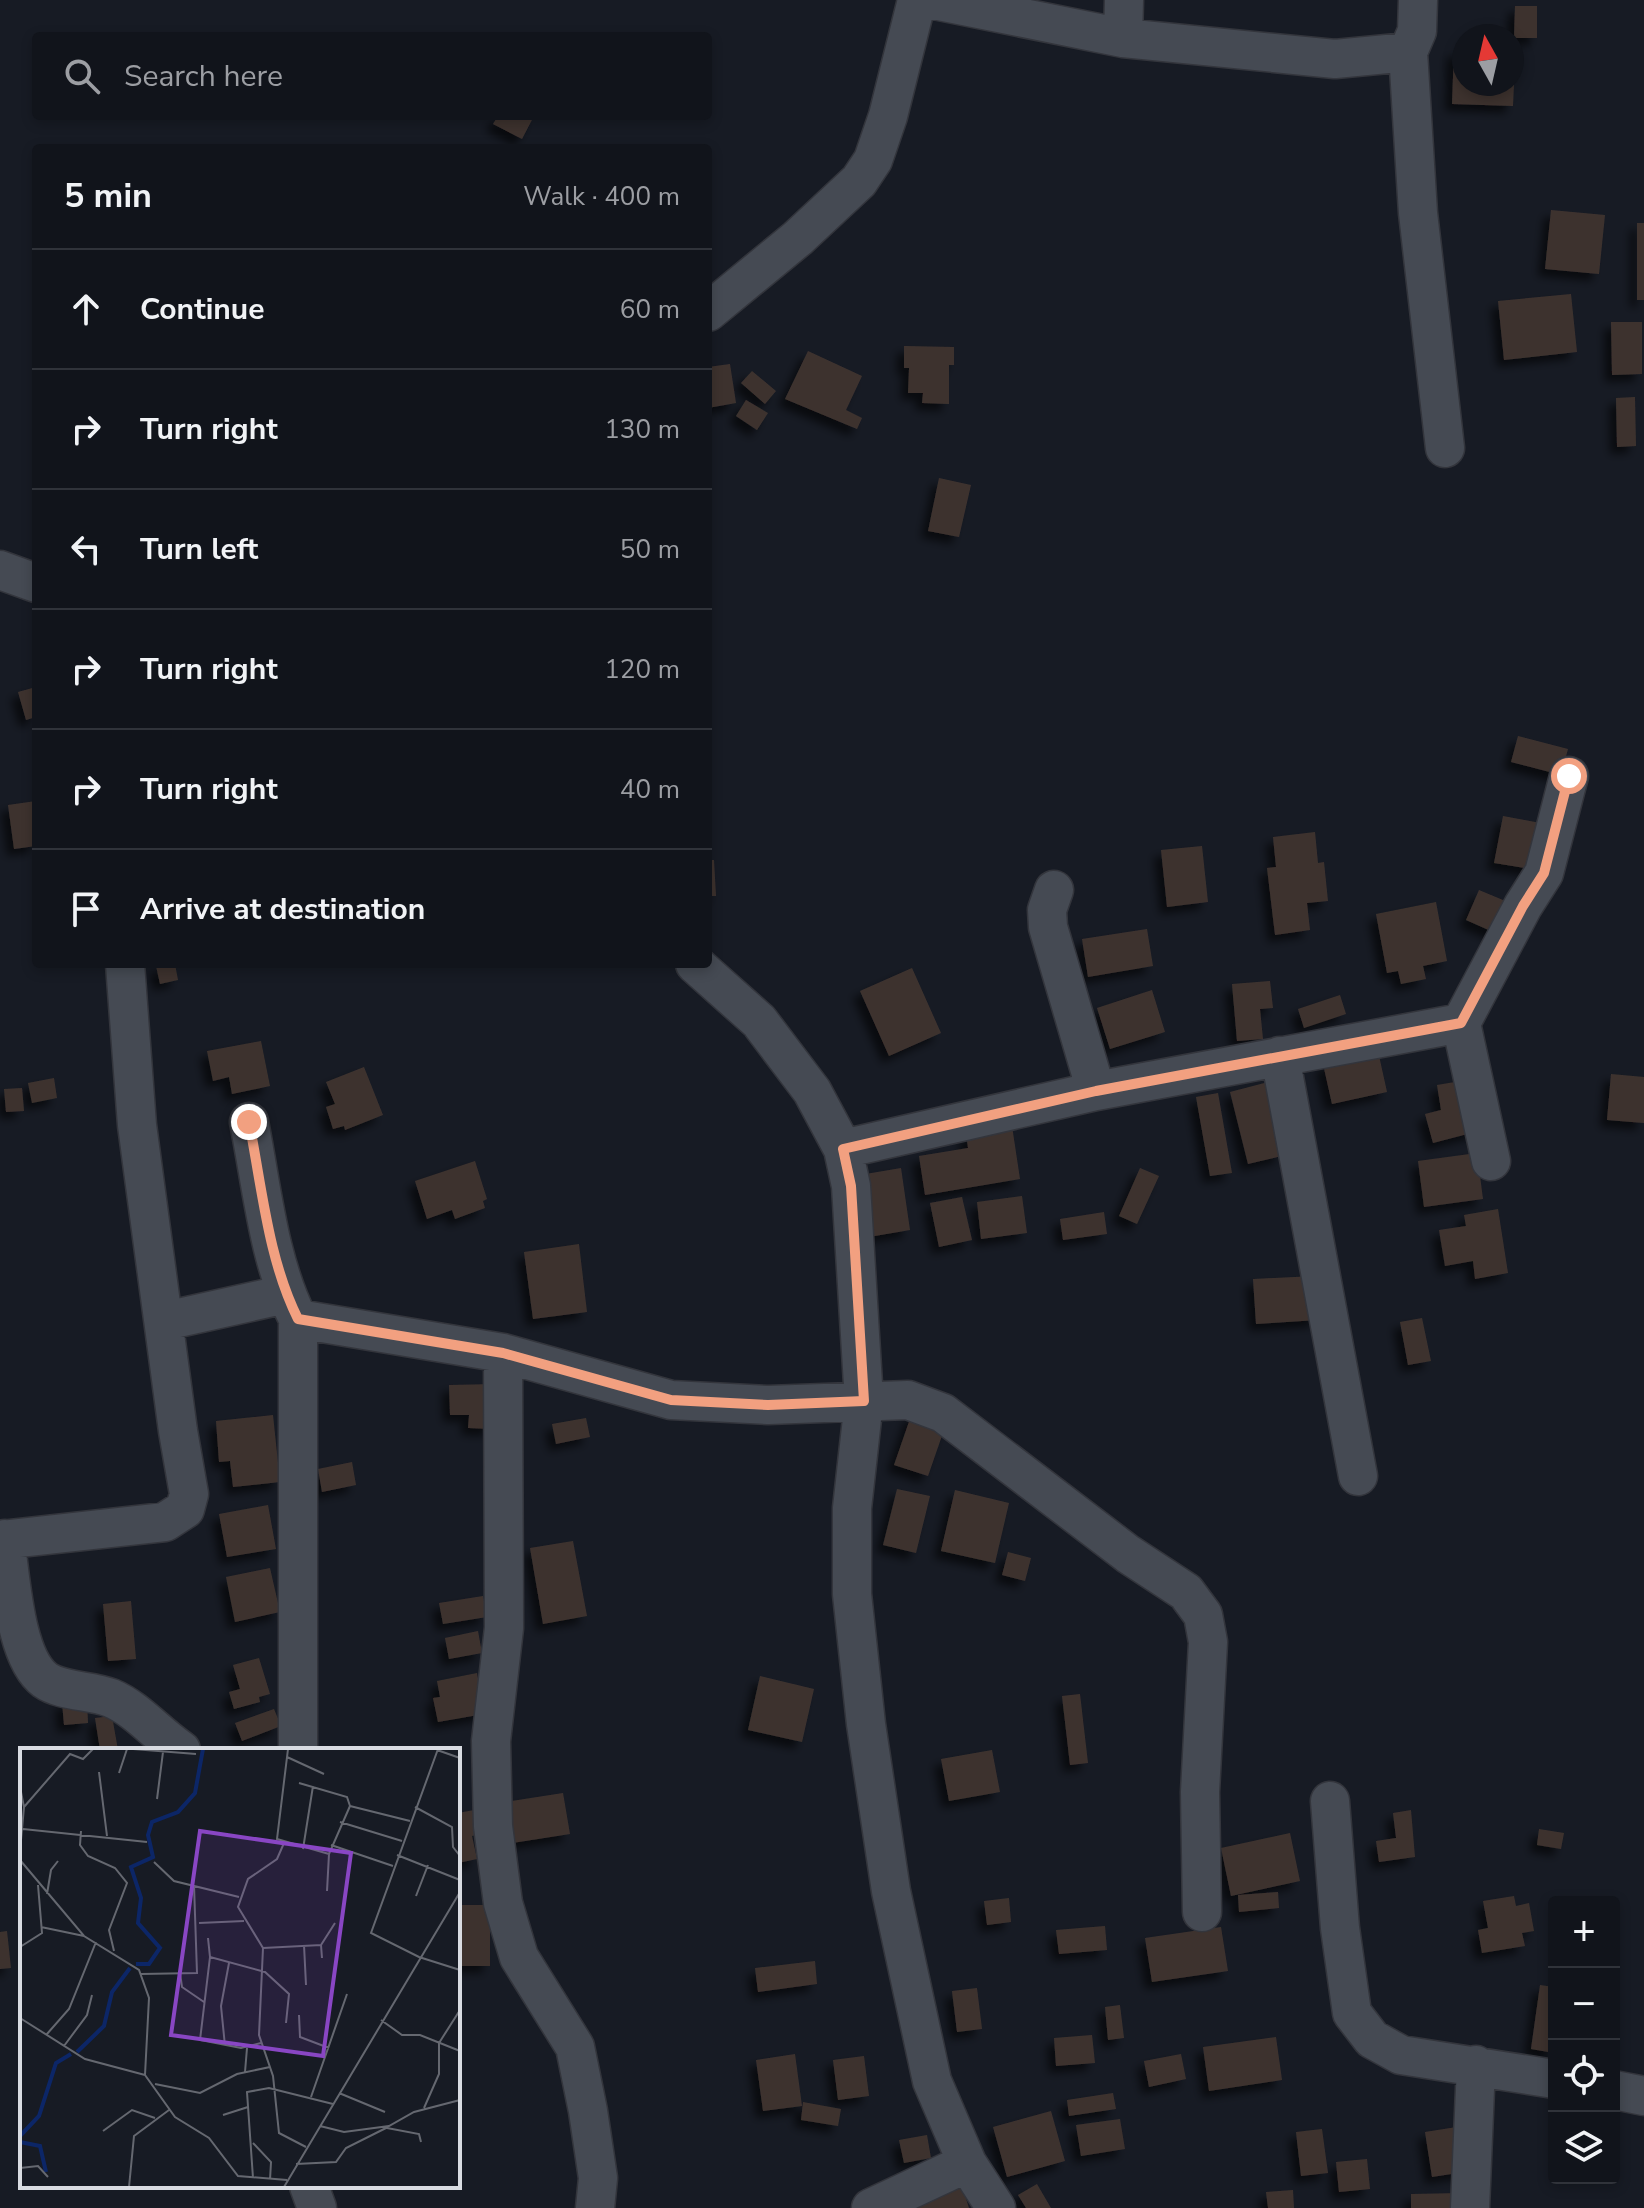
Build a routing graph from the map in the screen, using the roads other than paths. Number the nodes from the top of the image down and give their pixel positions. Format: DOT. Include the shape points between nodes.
graph roads {
  1 [pos="917,0"];
  2 [pos="934,0"];
  3 [pos="1124,0"];
  4 [pos="1418,0"];
  5 [pos="1123,38"];
  6 [pos="1408,52"];
  7 [pos="712,309"];
  8 [pos="1445,448"];
  9 [pos="1569,776"];
  10 [pos="1054,890"];
  11 [pos="135,968"];
  12 [pos="699,968"];
  13 [pos="1461,1023"];
  14 [pos="1280,1056"];
  15 [pos="1096,1091"];
  16 [pos="249,1122"];
  17 [pos="843,1149"];
  18 [pos="1491,1161"];
  19 [pos="292,1306"];
  20 [pos="165,1321"];
  21 [pos="503,1353"];
  22 [pos="864,1401"];
  23 [pos="1358,1476"];
  24 [pos="2,1539"];
  25 [pos="178,1748"];
  26 [pos="298,1748"];
  27 [pos="1330,1801"];
  28 [pos="1202,1912"];
  29 [pos="1476,2065"];
  30 [pos="1548,2078"];
  31 [pos="1620,2091"];
  32 [pos="1644,2096"];
  33 [pos="967,2163"];
  34 [pos="310,2188"];
  35 [pos="317,2208"];
  36 [pos="595,2208"];
  37 [pos="871,2208"];
  38 [pos="996,2208"];
  39 [pos="1470,2208"];
  1 -- 7 [label="street" via="873,160 859,181 798,238"];
  2 -- 5 [label="street"];
  3 -- 5 [label="street"];
  4 -- 6 [label="street" via="1417,31"];
  5 -- 6 [label="street" via="1335,59"];
  6 -- 8 [label="street" via="1418,213"];
  9 -- 13 [label="street" via="1544,873"];
  10 -- 15 [label="street" via="1048,927"];
  11 -- 20 [label="street" via="137,1125"];
  12 -- 17 [label="street" via="759,1021 812,1091"];
  13 -- 14 [label="street"];
  13 -- 18 [label="street"];
  14 -- 15 [label="street"];
  14 -- 23 [label="street"];
  15 -- 17 [label="street"];
  16 -- 19 [label="street"];
  17 -- 22 [label="street" via="851,1186"];
  19 -- 20 [label="street"];
  19 -- 21 [label="street"];
  19 -- 26 [label="street"];
  20 -- 24 [label="street" via="189,1494 185,1509 165,1522"];
  21 -- 22 [label="street" via="671,1400 768,1405"];
  21 -- 36 [label="street" via="504,1628 491,1741 493,1826 503,1903 519,1957 575,2047 598,2178"];
  22 -- 28 [label="street" via="908,1400 943,1413 1186,1592 1203,1615 1208,1642 1200,1792"];
  22 -- 33 [label="street" via="852,1508 852,1579 866,1724 891,1891 932,2081"];
  24 -- 25 [label="street" via="19,1628 28,1659 39,1673 47,1682 129,1708"];
  27 -- 29 [label="street" via="1352,2013 1372,2039 1401,2055"];
  29 -- 30 [label="street"];
  29 -- 39 [label="street"];
  31 -- 32 [label="street"];
  33 -- 37 [label="street"];
  33 -- 38 [label="street"];
  34 -- 35 [label="street"];
}
